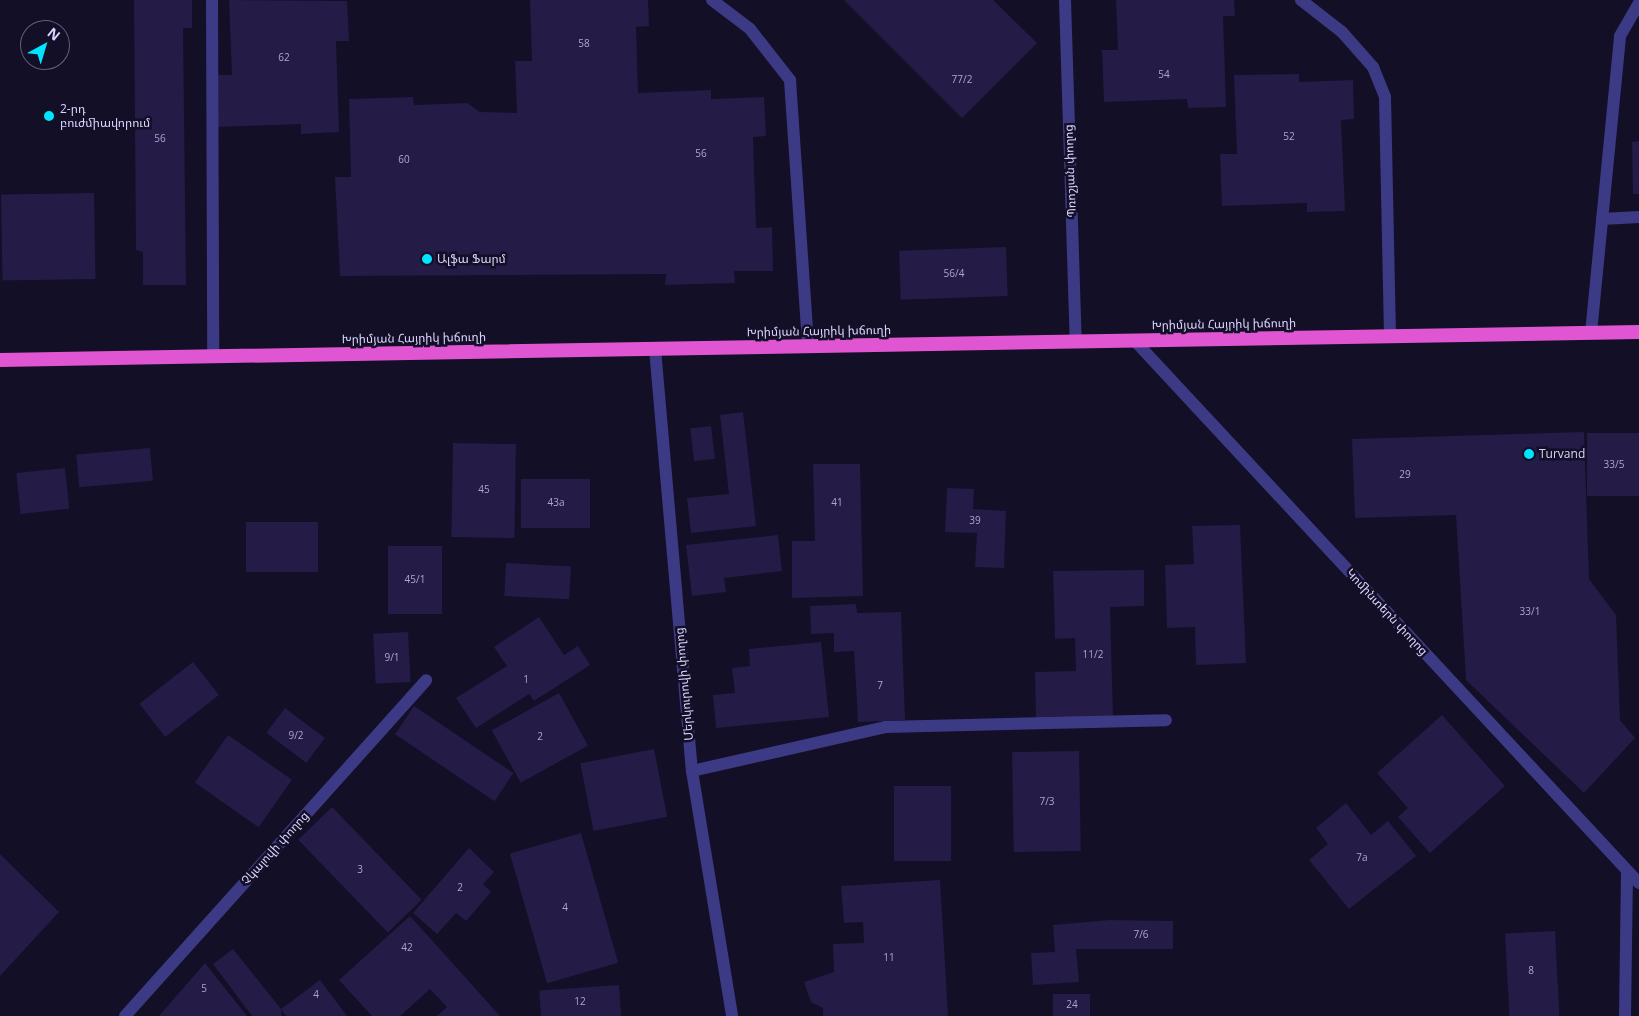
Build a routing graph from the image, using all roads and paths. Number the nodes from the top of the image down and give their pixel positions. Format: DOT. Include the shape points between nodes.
graph roads {
  1 [pos="212,0"];
  2 [pos="712,0"];
  3 [pos="1065,0"];
  4 [pos="1301,0"];
  5 [pos="1639,3"];
  6 [pos="1639,217"];
  7 [pos="1602,219"];
  8 [pos="1639,332"];
  9 [pos="1591,333"];
  10 [pos="1390,335"];
  11 [pos="1134,341"];
  12 [pos="1076,342"];
  13 [pos="808,346"];
  14 [pos="655,349"];
  15 [pos="213,357"];
  16 [pos="0,360"];
  17 [pos="426,680"];
  18 [pos="1166,720"];
  19 [pos="692,771"];
  20 [pos="1627,871"];
  21 [pos="1639,883"];
  22 [pos="125,1016"];
  23 [pos="732,1016"];
  24 [pos="1625,1016"];
  1 -- 15 [label="street"];
  2 -- 13 [label="street" via="750,29 790,80"];
  3 -- 12 [label="street, Պռոշյան փողոց"];
  4 -- 10 [label="street" via="1342,32 1373,67 1385,97"];
  5 -- 7 [label="street" via="1620,36"];
  6 -- 7 [label="street"];
  7 -- 9 [label="street"];
  8 -- 9 [label="highway, Խրիմյան Հայրիկ խճուղի"];
  9 -- 10 [label="highway, Խրիմյան Հայրիկ խճուղի"];
  10 -- 11 [label="highway, Խրիմյան Հայրիկ խճուղի"];
  11 -- 12 [label="highway, Խրիմյան Հայրիկ խճուղի"];
  11 -- 20 [label="street, Կոմինտերն փողոց"];
  12 -- 13 [label="highway, Խրիմյան Հայրիկ խճուղի"];
  13 -- 14 [label="highway, Խրիմյան Հայրիկ խճուղի"];
  14 -- 15 [label="highway, Խրիմյան Հայրիկ խճուղի"];
  14 -- 19 [label="street, Մերկուրովի փողոց"];
  15 -- 16 [label="highway, Խրիմյան Հայրիկ խճուղի"];
  17 -- 22 [label="street, Չկալովի փողոց"];
  18 -- 19 [label="street" via="885,727"];
  19 -- 23 [label="street, Մերկուրովի փողոց"];
  20 -- 21 [label="street, Կոմինտերն փողոց"];
  20 -- 24 [label="street"];
}
